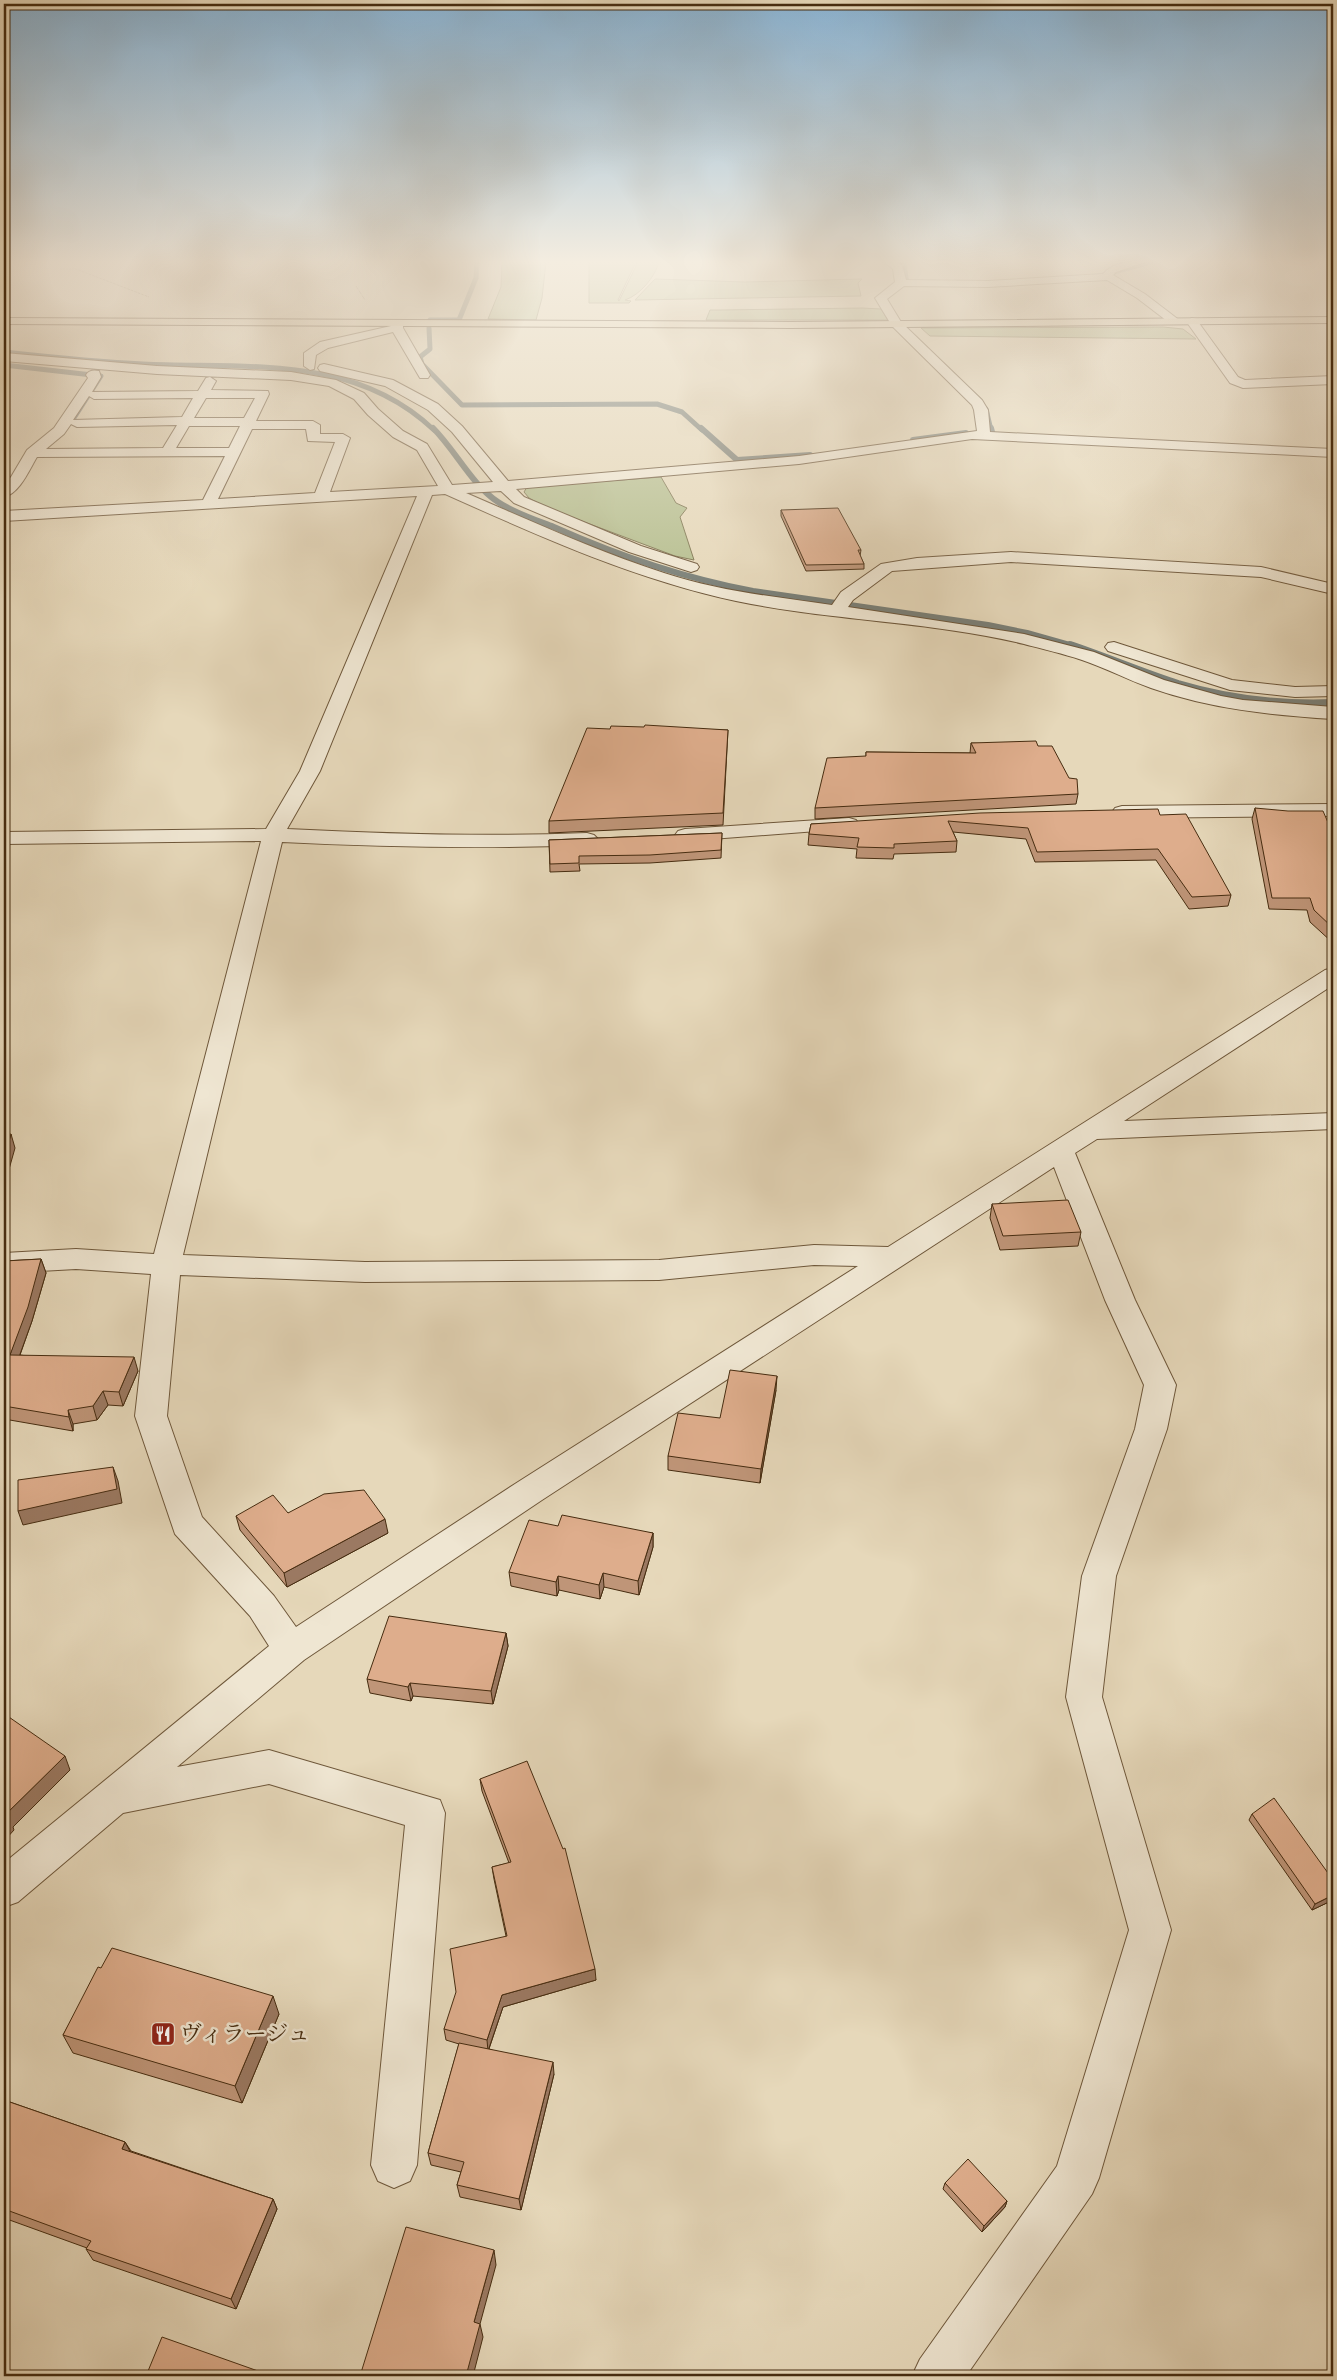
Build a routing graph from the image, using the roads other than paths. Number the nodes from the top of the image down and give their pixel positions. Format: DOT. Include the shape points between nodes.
graph roads {
  1 [pos="80,373"];
  2 [pos="175,373"];
  3 [pos="224,373"];
  4 [pos="350,373"];
  5 [pos="946,373"];
  6 [pos="1229,373"];
  7 [pos="94,374"];
  8 [pos="1333,380"];
  9 [pos="203,394"];
  10 [pos="94,395"];
  11 [pos="185,422"];
  12 [pos="76,423"];
  13 [pos="248,424"];
  14 [pos="984,435"];
  15 [pos="37,452"];
  16 [pos="167,452"];
  17 [pos="234,452"];
  18 [pos="1333,453"];
  19 [pos="497,486"];
  20 [pos="446,490"];
  21 [pos="4,493"];
  22 [pos="320,498"];
  23 [pos="208,504"];
  24 [pos="4,516"];
  25 [pos="716,574"];
  26 [pos="751,582"];
  27 [pos="1333,589"];
  28 [pos="841,604"];
  29 [pos="1333,691"];
  30 [pos="1333,714"];
  31 [pos="1333,810"];
  32 [pos="1099,812"];
  33 [pos="866,823"];
  34 [pos="273,835"];
  35 [pos="664,836"];
  36 [pos="4,838"];
  37 [pos="604,839"];
  38 [pos="1333,975"];
  39 [pos="1333,1121"];
  40 [pos="1074,1140"];
  41 [pos="895,1257"];
  42 [pos="4,1263"];
  43 [pos="166,1265"];
  44 [pos="291,1649"];
  45 [pos="114,1797"];
  46 [pos="4,1888"];
  47 [pos="394,2165"];
  48 [pos="937,2376"];
  1 -- 7 [label="street"];
  2 -- 9 [label="street" via="212,378"];
  3 -- 20 [label="street" via="291,376 347,389 359,396 398,434 422,447"];
  4 -- 19 [label="street" via="389,383 446,417"];
  5 -- 14 [label="street" via="982,410"];
  6 -- 8 [label="street" via="1243,384"];
  7 -- 15 [label="street" via="59,431"];
  9 -- 10 [label="street"];
  9 -- 11 [label="street"];
  9 -- 13 [label="street" via="263,394"];
  11 -- 12 [label="street"];
  11 -- 13 [label="street"];
  11 -- 16 [label="street"];
  13 -- 17 [label="street"];
  13 -- 22 [label="street" via="312,424 313,438 343,438"];
  14 -- 18 [label="street"];
  14 -- 19 [label="street" via="800,460"];
  15 -- 16 [label="street"];
  15 -- 21 [label="street"];
  16 -- 17 [label="street"];
  17 -- 23 [label="street"];
  19 -- 20 [label="street"];
  19 -- 25 [label="street" via="533,507 645,552"];
  20 -- 22 [label="street"];
  20 -- 28 [label="street" via="659,578 737,596"];
  20 -- 34 [label="street" via="310,771"];
  22 -- 23 [label="street"];
  23 -- 24 [label="street"];
  26 -- 28 [label="street"];
  27 -- 28 [label="street" via="1261,572 1011,557 888,567 875,574"];
  28 -- 29 [label="street" via="1000,619 1072,635 1230,684 1295,692"];
  28 -- 30 [label="street" via="1024,639 1088,656 1158,684 1218,701"];
  31 -- 32 [label="street"];
  33 -- 35 [label="street"];
  34 -- 36 [label="street"];
  34 -- 37 [label="street" via="357,839"];
  34 -- 43 [label="street"];
  38 -- 40 [label="street"];
  39 -- 40 [label="street"];
  40 -- 41 [label="street"];
  40 -- 48 [label="street" via="1120,1300 1160,1385 1151,1430 1099,1576 1084,1697 1150,1930 1076,2178"];
  41 -- 43 [label="street" via="814,1256 660,1270 365,1272"];
  41 -- 44 [label="street"];
  42 -- 43 [label="street" via="76,1259"];
  43 -- 44 [label="street" via="151,1416 187,1524 262,1606"];
  44 -- 45 [label="street"];
  45 -- 46 [label="street"];
  45 -- 47 [label="street" via="269,1767 426,1813"];
}
